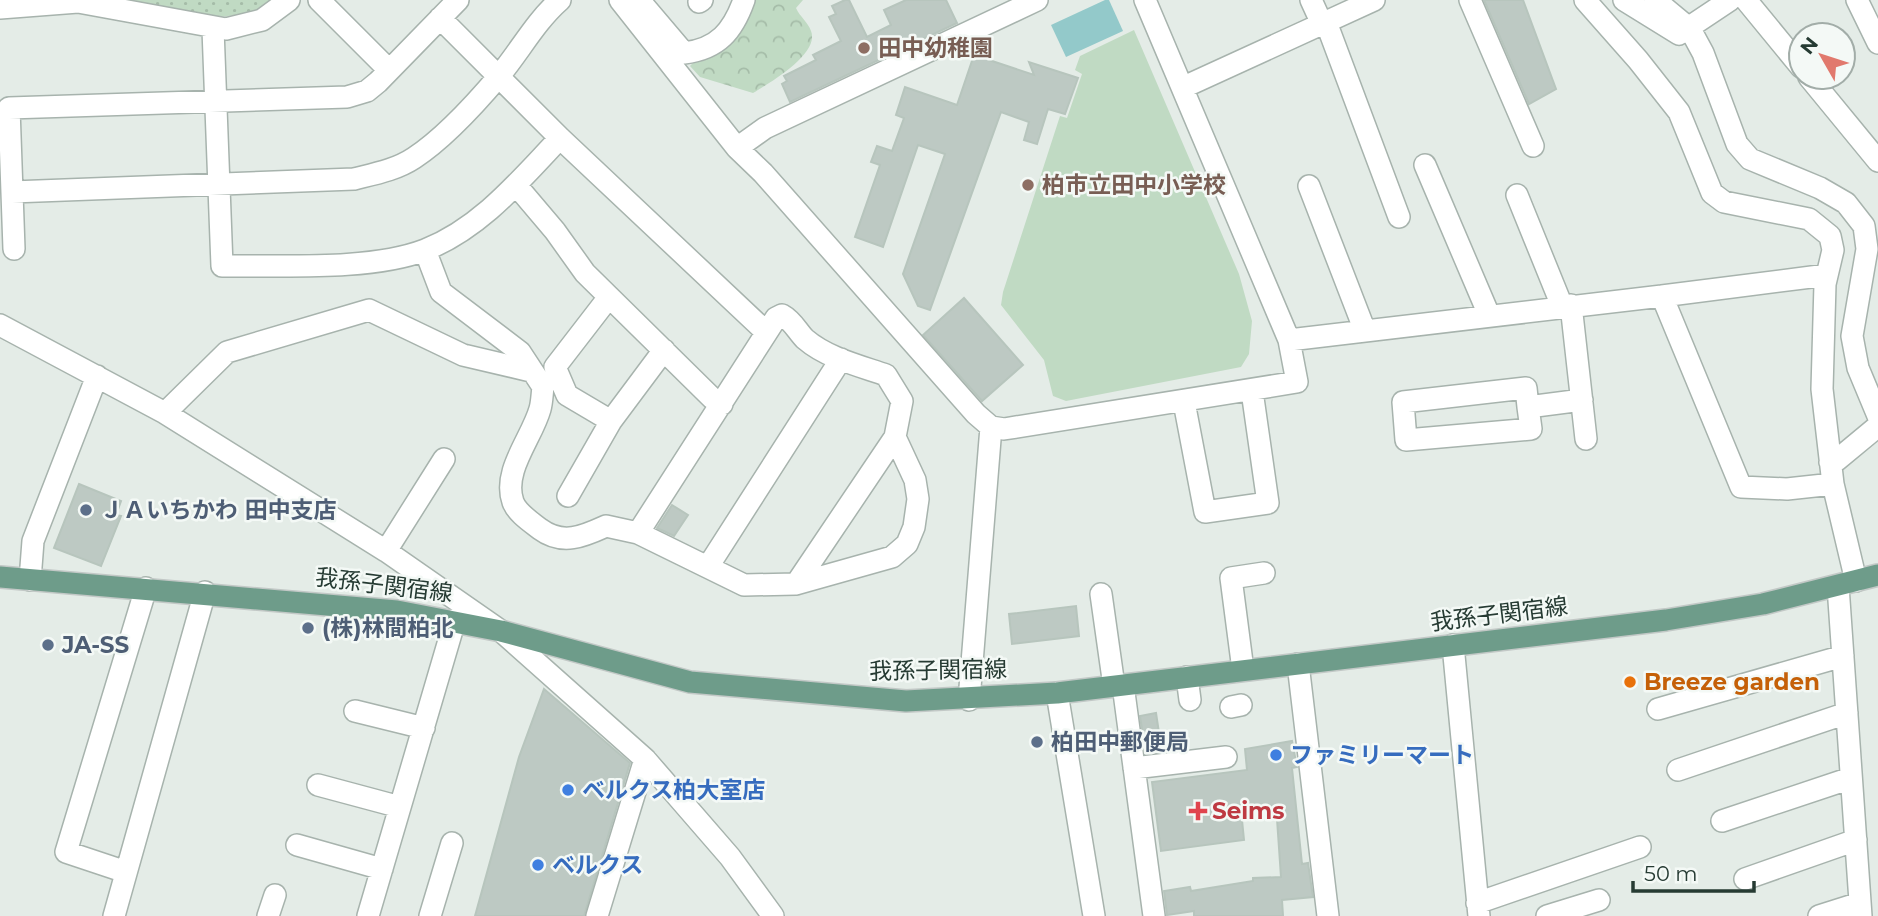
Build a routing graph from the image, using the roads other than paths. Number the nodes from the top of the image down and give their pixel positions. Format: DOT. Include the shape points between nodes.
graph roads {
  1 [pos="289,0"];
  2 [pos="318,0"];
  3 [pos="458,0"];
  4 [pos="560,0"];
  5 [pos="620,0"];
  6 [pos="639,0"];
  7 [pos="744,0"];
  8 [pos="1145,0"];
  9 [pos="1311,0"];
  10 [pos="1374,0"];
  11 [pos="1469,0"];
  12 [pos="1585,0"];
  13 [pos="1624,0"];
  14 [pos="1655,0"];
  15 [pos="1730,0"];
  16 [pos="1746,0"];
  17 [pos="1857,0"];
  18 [pos="1029,2"];
  19 [pos="0,8"];
  20 [pos="440,18"];
  21 [pos="1324,23"];
  22 [pos="214,29"];
  23 [pos="1690,29"];
  24 [pos="1878,43"];
  25 [pos="1787,50"];
  26 [pos="390,70"];
  27 [pos="499,76"];
  28 [pos="1184,87"];
  29 [pos="1820,91"];
  30 [pos="215,103"];
  31 [pos="560,138"];
  32 [pos="1533,146"];
  33 [pos="737,148"];
  34 [pos="1878,161"];
  35 [pos="1425,165"];
  36 [pos="218,185"];
  37 [pos="516,185"];
  38 [pos="1309,186"];
  39 [pos="12,192"];
  40 [pos="1517,195"];
  41 [pos="1399,217"];
  42 [pos="14,249"];
  43 [pos="425,250"];
  44 [pos="1872,251"];
  45 [pos="1827,275"];
  46 [pos="1662,296"];
  47 [pos="609,297"];
  48 [pos="1566,305"];
  49 [pos="1489,315"];
  50 [pos="0,325"];
  51 [pos="765,331"];
  52 [pos="1365,331"];
  53 [pos="1289,340"];
  54 [pos="664,350"];
  55 [pos="841,359"];
  56 [pos="531,371"];
  57 [pos="97,376"];
  58 [pos="1252,391"];
  59 [pos="1582,400"];
  60 [pos="1184,402"];
  61 [pos="722,404"];
  62 [pos="1528,407"];
  63 [pos="165,413"];
  64 [pos="1878,416"];
  65 [pos="611,421"];
  66 [pos="1878,426"];
  67 [pos="991,427"];
  68 [pos="895,437"];
  69 [pos="1586,439"];
  70 [pos="444,459"];
  71 [pos="1830,462"];
  72 [pos="1833,484"];
  73 [pos="568,496"];
  74 [pos="638,533"];
  75 [pos="386,551"];
  76 [pos="709,565"];
  77 [pos="1264,573"];
  78 [pos="1878,575"];
  79 [pos="0,577"];
  80 [pos="30,580"];
  81 [pos="1847,583"];
  82 [pos="796,584"];
  83 [pos="145,588"];
  84 [pos="205,592"];
  85 [pos="1101,594"];
  86 [pos="455,620"];
  87 [pos="501,631"];
  88 [pos="1453,645"];
  89 [pos="1843,656"];
  90 [pos="1298,664"];
  91 [pos="1254,674"];
  92 [pos="1187,677"];
  93 [pos="1119,685"];
  94 [pos="1057,693"];
  95 [pos="969,700"];
  96 [pos="1190,700"];
  97 [pos="1658,709"];
  98 [pos="355,711"];
  99 [pos="1847,713"];
  100 [pos="424,728"];
  101 [pos="1226,757"];
  102 [pos="645,759"];
  103 [pos="1134,768"];
  104 [pos="1678,771"];
  105 [pos="1852,778"];
  106 [pos="318,785"];
  107 [pos="400,807"];
  108 [pos="1722,821"];
  109 [pos="1856,840"];
  110 [pos="452,842"];
  111 [pos="297,845"];
  112 [pos="1640,848"];
  113 [pos="382,869"];
  114 [pos="126,872"];
  115 [pos="1745,879"];
  116 [pos="275,895"];
  117 [pos="1599,900"];
  118 [pos="1478,909"];
  119 [pos="1861,909"];
  120 [pos="114,916"];
  121 [pos="268,916"];
  122 [pos="368,916"];
  123 [pos="430,916"];
  124 [pos="597,916"];
  125 [pos="773,916"];
  126 [pos="1094,916"];
  127 [pos="1154,916"];
  128 [pos="1328,916"];
  129 [pos="1547,916"];
  130 [pos="1819,916"];
  1 -- 22 [label="street" via="262,20"];
  2 -- 26 [label="street"];
  3 -- 20 [label="street"];
  4 -- 27 [label="street"];
  5 -- 33 [label="street"];
  6 -- 7 [label="street" via="684,53 705,50 736,24"];
  8 -- 28 [label="street"];
  9 -- 21 [label="street"];
  10 -- 21 [label="street"];
  11 -- 32 [label="street"];
  12 -- 45 [label="street" via="1679,112 1712,193 1724,202 1810,219 1830,236 1833,250"];
  13 -- 23 [label="street" via="1679,34"];
  14 -- 23 [label="street"];
  15 -- 23 [label="street"];
  16 -- 25 [label="street"];
  17 -- 24 [label="street"];
  18 -- 33 [label="street" via="978,20 765,128"];
  19 -- 22 [label="street" via="78,2"];
  20 -- 26 [label="street"];
  20 -- 27 [label="street"];
  21 -- 28 [label="street"];
  21 -- 41 [label="street" via="1375,145"];
  22 -- 30 [label="street"];
  23 -- 44 [label="street" via="1737,144 1750,159 1846,203 1864,226"];
  26 -- 30 [label="street" via="366,91 346,97"];
  27 -- 31 [label="street"];
  27 -- 36 [label="street" via="434,142 396,167 354,179"];
  28 -- 53 [label="street"];
  29 -- 34 [label="street"];
  30 -- 36 [label="street"];
  30 -- 39 [label="street" via="9,108"];
  31 -- 37 [label="street"];
  31 -- 51 [label="street"];
  33 -- 67 [label="street"];
  35 -- 49 [label="street"];
  36 -- 39 [label="street"];
  36 -- 43 [label="street" via="222,266 367,262"];
  37 -- 43 [label="street" via="477,220"];
  37 -- 47 [label="street" via="584,273"];
  38 -- 52 [label="street"];
  39 -- 42 [label="street"];
  40 -- 48 [label="street"];
  43 -- 56 [label="street" via="441,292 520,352"];
  44 -- 64 [label="street" via="1852,336 1858,368"];
  45 -- 46 [label="street"];
  45 -- 71 [label="street" via="1821,357"];
  46 -- 48 [label="street"];
  46 -- 72 [label="street" via="1741,487"];
  47 -- 54 [label="street"];
  47 -- 65 [label="street" via="555,367 567,395"];
  48 -- 49 [label="street"];
  48 -- 59 [label="street"];
  49 -- 52 [label="street"];
  50 -- 57 [label="street"];
  51 -- 55 [label="street" via="782,315 806,339"];
  51 -- 61 [label="street"];
  52 -- 53 [label="street"];
  53 -- 58 [label="street" via="1297,382"];
  54 -- 61 [label="street"];
  54 -- 65 [label="street"];
  55 -- 68 [label="street" via="886,375 902,401"];
  55 -- 76 [label="street"];
  56 -- 63 [label="street" via="463,355 369,310 227,352"];
  56 -- 74 [label="street" via="543,387 540,409 513,470 515,506 547,534 562,538 587,536 606,526"];
  57 -- 63 [label="street"];
  57 -- 80 [label="street" via="25,537"];
  58 -- 60 [label="street"];
  58 -- 60 [label="street" via="1268,503 1205,512"];
  59 -- 62 [label="street"];
  59 -- 69 [label="street"];
  60 -- 67 [label="street" via="1004,429"];
  61 -- 74 [label="street"];
  62 -- 62 [label="street" via="1531,429 1406,440 1403,402 1526,388"];
  63 -- 75 [label="street"];
  65 -- 73 [label="street"];
  66 -- 71 [label="street"];
  67 -- 95 [label="street"];
  68 -- 82 [label="street"];
  68 -- 82 [label="street" via="915,480 918,499 907,544 892,557"];
  70 -- 75 [label="street"];
  71 -- 72 [label="street"];
  72 -- 81 [label="street"];
  74 -- 76 [label="street"];
  75 -- 87 [label="street"];
  76 -- 82 [label="street" via="744,584"];
  77 -- 91 [label="street" via="1231,579"];
  78 -- 81 [label="main road, 我孫子関宿線"];
  79 -- 80 [label="main road, 我孫子関宿線"];
  80 -- 83 [label="main road, 我孫子関宿線"];
  81 -- 88 [label="main road, 我孫子関宿線" via="1763,604 1666,620"];
  81 -- 89 [label="street"];
  83 -- 84 [label="main road, 我孫子関宿線"];
  83 -- 114 [label="street" via="66,852"];
  84 -- 86 [label="main road, 我孫子関宿線"];
  84 -- 114 [label="street"];
  85 -- 93 [label="street"];
  86 -- 87 [label="main road, 我孫子関宿線"];
  86 -- 100 [label="street"];
  87 -- 95 [label="main road, 我孫子関宿線" via="690,682 906,701"];
  87 -- 102 [label="street"];
  88 -- 90 [label="main road, 我孫子関宿線"];
  88 -- 118 [label="street"];
  89 -- 97 [label="street"];
  89 -- 99 [label="street"];
  90 -- 91 [label="main road, 我孫子関宿線"];
  90 -- 128 [label="street"];
  91 -- 92 [label="main road, 我孫子関宿線"];
  92 -- 93 [label="main road, 我孫子関宿線"];
  92 -- 96 [label="street"];
  93 -- 94 [label="main road, 我孫子関宿線"];
  93 -- 103 [label="street"];
  94 -- 95 [label="main road, 我孫子関宿線"];
  94 -- 126 [label="street"];
  98 -- 100 [label="street"];
  99 -- 104 [label="street"];
  99 -- 105 [label="street"];
  100 -- 107 [label="street"];
  101 -- 103 [label="street"];
  102 -- 124 [label="street"];
  102 -- 125 [label="street" via="730,857"];
  103 -- 127 [label="street"];
  105 -- 108 [label="street"];
  105 -- 109 [label="street"];
  106 -- 107 [label="street"];
  107 -- 113 [label="street"];
  109 -- 115 [label="street"];
  109 -- 119 [label="street"];
  110 -- 123 [label="street"];
  111 -- 113 [label="street"];
  112 -- 118 [label="street"];
  113 -- 122 [label="street"];
  114 -- 120 [label="street"];
  116 -- 121 [label="street"];
  117 -- 129 [label="street"];
  119 -- 130 [label="street"];
}
